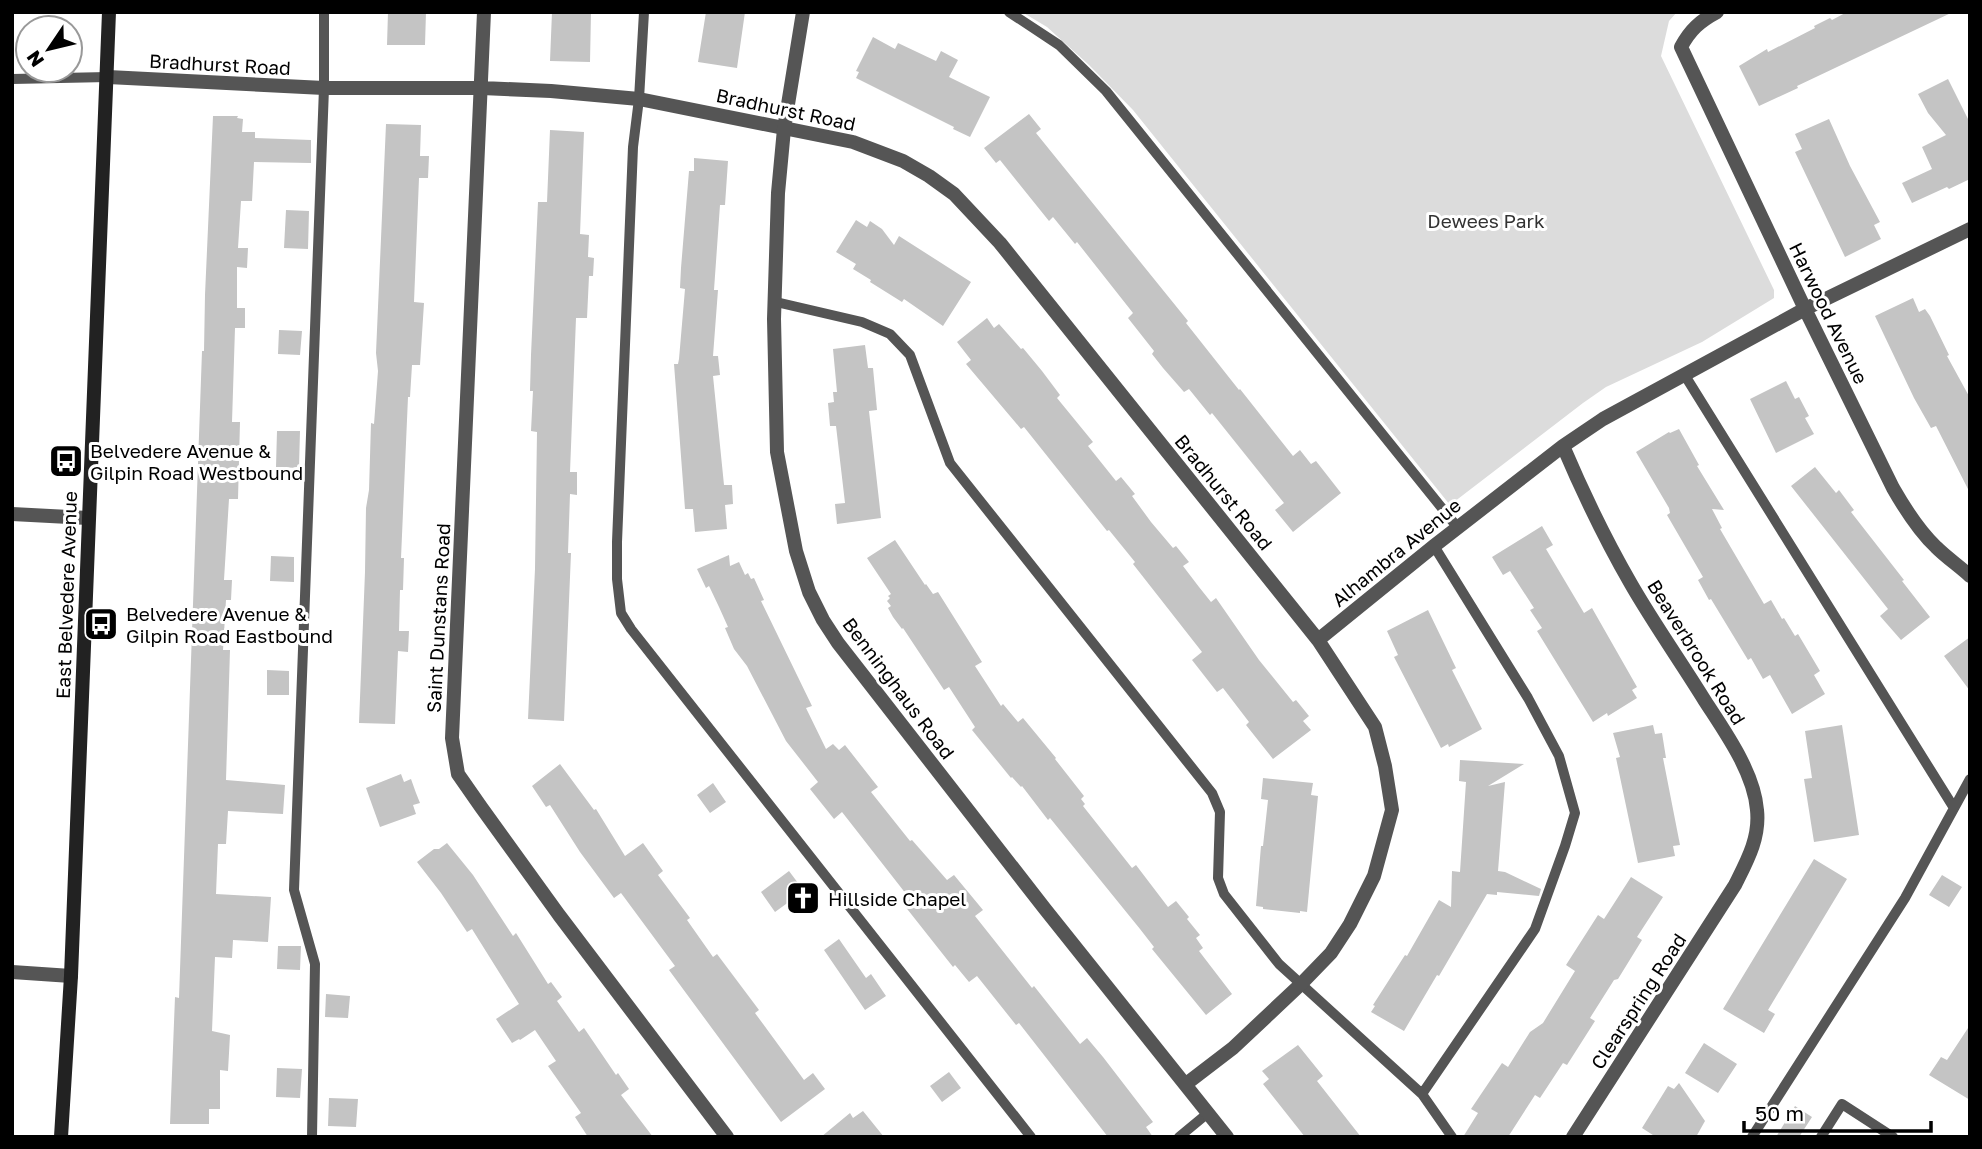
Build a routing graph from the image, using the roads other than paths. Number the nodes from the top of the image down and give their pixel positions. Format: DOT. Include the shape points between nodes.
graph roads {
  1 [pos="109,12"];
  2 [pos="324,12"];
  3 [pos="484,12"];
  4 [pos="644,12"];
  5 [pos="803,12"];
  6 [pos="1009,12"];
  7 [pos="1717,12"];
  8 [pos="108,77"];
  9 [pos="12,79"];
  10 [pos="482,88"];
  11 [pos="324,89"];
  12 [pos="639,99"];
  13 [pos="784,129"];
  14 [pos="1970,229"];
  15 [pos="776,302"];
  16 [pos="1805,309"];
  17 [pos="1684,374"];
  18 [pos="1563,446"];
  19 [pos="12,514"];
  20 [pos="88,518"];
  21 [pos="1458,527"];
  22 [pos="1434,546"];
  23 [pos="1970,576"];
  24 [pos="1318,640"];
  25 [pos="1970,779"];
  26 [pos="1954,807"];
  27 [pos="1735,886"];
  28 [pos="12,972"];
  29 [pos="71,976"];
  30 [pos="1301,984"];
  31 [pos="1186,1084"];
  32 [pos="1422,1094"];
  33 [pos="1208,1113"];
  34 [pos="61,1137"];
  35 [pos="312,1137"];
  36 [pos="727,1137"];
  37 [pos="1031,1137"];
  38 [pos="1179,1137"];
  39 [pos="1227,1137"];
  40 [pos="1452,1137"];
  41 [pos="1573,1137"];
  42 [pos="1752,1137"];
  43 [pos="1821,1137"];
  44 [pos="1893,1137"];
  1 -- 8 [label="main road, East Belvedere Avenue"];
  2 -- 11 [label="lane"];
  3 -- 10 [label="street, Saint Dunstans Road"];
  4 -- 12 [label="lane"];
  5 -- 13 [label="street, Benninghaus Road"];
  6 -- 21 [label="lane" via="1059,45 1106,91"];
  7 -- 16 [label="street, Harwood Avenue" via="1701,20 1681,47"];
  8 -- 9 [label="lane"];
  8 -- 11 [label="street, Bradhurst Road"];
  8 -- 20 [label="main road, East Belvedere Avenue"];
  10 -- 11 [label="street, Bradhurst Road"];
  10 -- 12 [label="street, Bradhurst Road"];
  10 -- 36 [label="street, Saint Dunstans Road" via="452,738 458,774"];
  11 -- 35 [label="lane" via="294,890 315,964"];
  12 -- 13 [label="street, Bradhurst Road"];
  12 -- 37 [label="lane" via="617,542 621,613"];
  13 -- 15 [label="street, Benninghaus Road"];
  13 -- 24 [label="street, Bradhurst Road" via="853,142 903,161 954,194 1000,243"];
  14 -- 16 [label="street, Alhambra Avenue"];
  15 -- 30 [label="lane" via="862,322 890,334 910,355 950,463 1212,793 1220,812 1218,878 1224,894 1279,964"];
  15 -- 31 [label="street, Benninghaus Road" via="777,452 796,551 823,620"];
  16 -- 17 [label="street, Alhambra Avenue"];
  16 -- 23 [label="street, Harwood Avenue" via="1898,498 1937,549"];
  17 -- 18 [label="street, Alhambra Avenue"];
  17 -- 26 [label="lane"];
  18 -- 21 [label="street, Alhambra Avenue"];
  18 -- 27 [label="street, Beaverbrook Road" via="1592,513 1632,585 1730,740 1752,785 1758,830"];
  19 -- 20 [label="street"];
  20 -- 29 [label="main road, East Belvedere Avenue"];
  21 -- 22 [label="street, Alhambra Avenue"];
  22 -- 24 [label="street, Alhambra Avenue"];
  22 -- 32 [label="lane" via="1553,744 1575,813 1535,929"];
  24 -- 30 [label="street" via="1375,727 1391,810 1374,876 1350,924 1331,953"];
  25 -- 26 [label="lane"];
  26 -- 42 [label="lane" via="1905,898"];
  27 -- 41 [label="street, Clearspring Road"];
  28 -- 29 [label="street"];
  29 -- 34 [label="main road, East Belvedere Avenue"];
  30 -- 31 [label="street" via="1234,1048"];
  30 -- 32 [label="lane"];
  31 -- 33 [label="street, Benninghaus Road"];
  32 -- 40 [label="lane"];
  33 -- 38 [label="lane"];
  33 -- 39 [label="street, Benninghaus Road"];
  43 -- 44 [label="lane" via="1842,1104"];
}
